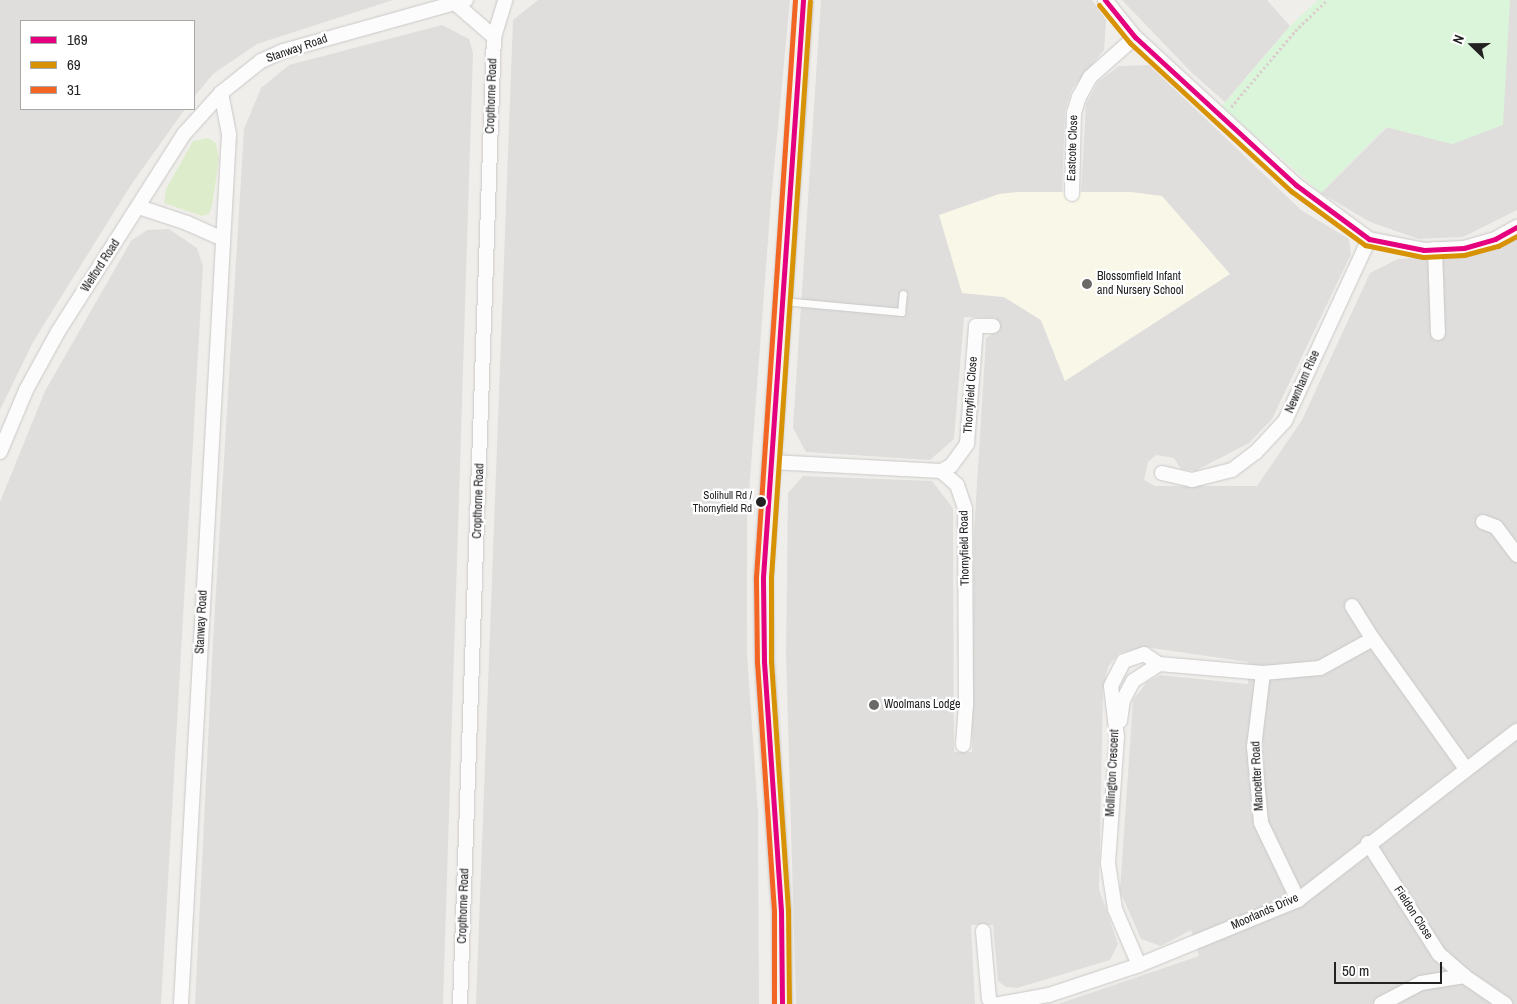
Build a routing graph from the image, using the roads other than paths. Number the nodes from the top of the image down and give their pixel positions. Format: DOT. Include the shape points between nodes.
graph roads {
  1 [pos="505,0"];
  2 [pos="803,0"];
  3 [pos="1105,0"];
  4 [pos="460,1"];
  5 [pos="494,37"];
  6 [pos="1135,37"];
  7 [pos="221,93"];
  8 [pos="1072,194"];
  9 [pos="139,207"];
  10 [pos="1517,227"];
  11 [pos="223,239"];
  12 [pos="1370,239"];
  13 [pos="1435,249"];
  14 [pos="903,294"];
  15 [pos="782,301"];
  16 [pos="993,326"];
  17 [pos="1438,333"];
  18 [pos="0,452"];
  19 [pos="771,462"];
  20 [pos="940,470"];
  21 [pos="1162,473"];
  22 [pos="1483,522"];
  23 [pos="1517,555"];
  24 [pos="1352,606"];
  25 [pos="1373,638"];
  26 [pos="1159,664"];
  27 [pos="1263,673"];
  28 [pos="1517,731"];
  29 [pos="1117,737"];
  30 [pos="963,745"];
  31 [pos="1466,769"];
  32 [pos="1368,843"];
  33 [pos="1298,900"];
  34 [pos="983,931"];
  35 [pos="1139,965"];
  36 [pos="1464,976"];
  37 [pos="181,1004"];
  38 [pos="460,1004"];
  39 [pos="782,1004"];
  40 [pos="993,1004"];
  41 [pos="1000,1004"];
  42 [pos="1381,1004"];
  43 [pos="1505,1004"];
  1 -- 5 [label="street, Cropthorne Road"];
  2 -- 15 [label="street"];
  3 -- 6 [label="street"];
  4 -- 5 [label="street"];
  4 -- 7 [label="street, Stanway Road" via="284,51 262,61"];
  5 -- 38 [label="street, Cropthorne Road"];
  6 -- 8 [label="street, Eastcote Close" via="1090,77 1079,97 1074,114"];
  6 -- 12 [label="street" via="1296,185"];
  7 -- 9 [label="street, Welford Road" via="184,134"];
  7 -- 11 [label="street, Stanway Road" via="229,134"];
  9 -- 11 [label="street"];
  9 -- 18 [label="street, Welford Road" via="60,330 26,390"];
  10 -- 13 [label="street" via="1495,239 1464,248"];
  11 -- 37 [label="street, Stanway Road"];
  12 -- 13 [label="street"];
  12 -- 21 [label="street, Newnham Rise" via="1285,421 1256,452 1232,470 1192,480"];
  13 -- 17 [label="street"];
  14 -- 15 [label="lane" via="901,312"];
  15 -- 19 [label="street"];
  16 -- 20 [label="street, Thornyfield Close" via="976,326 967,444 951,466"];
  19 -- 20 [label="street"];
  19 -- 39 [label="street" via="763,577 764,662 781,910"];
  20 -- 30 [label="street, Thornyfield Road" via="956,485 965,508 966,705"];
  22 -- 23 [label="street" via="1496,527"];
  24 -- 25 [label="street"];
  25 -- 27 [label="street, Mollington Crescent" via="1320,668"];
  25 -- 31 [label="street"];
  26 -- 27 [label="street, Mollington Crescent"];
  26 -- 29 [label="street" via="1140,674 1128,689"];
  26 -- 29 [label="street, Mollington Crescent" via="1144,654 1124,661 1118,669 1111,686"];
  27 -- 33 [label="street, Mancetter Road" via="1254,747 1261,823"];
  28 -- 31 [label="street, Moorlands Drive"];
  29 -- 35 [label="street, Mollington Crescent" via="1108,863 1115,909"];
  31 -- 32 [label="street, Moorlands Drive"];
  32 -- 33 [label="street, Moorlands Drive"];
  32 -- 36 [label="street, Fieldon Close" via="1439,954"];
  33 -- 35 [label="street, Moorlands Drive"];
  34 -- 40 [label="street" via="989,999"];
  35 -- 41 [label="street, Moorlands Drive" via="1049,995"];
  36 -- 42 [label="street" via="1421,983"];
  36 -- 43 [label="street, Fieldon Close"];
}
